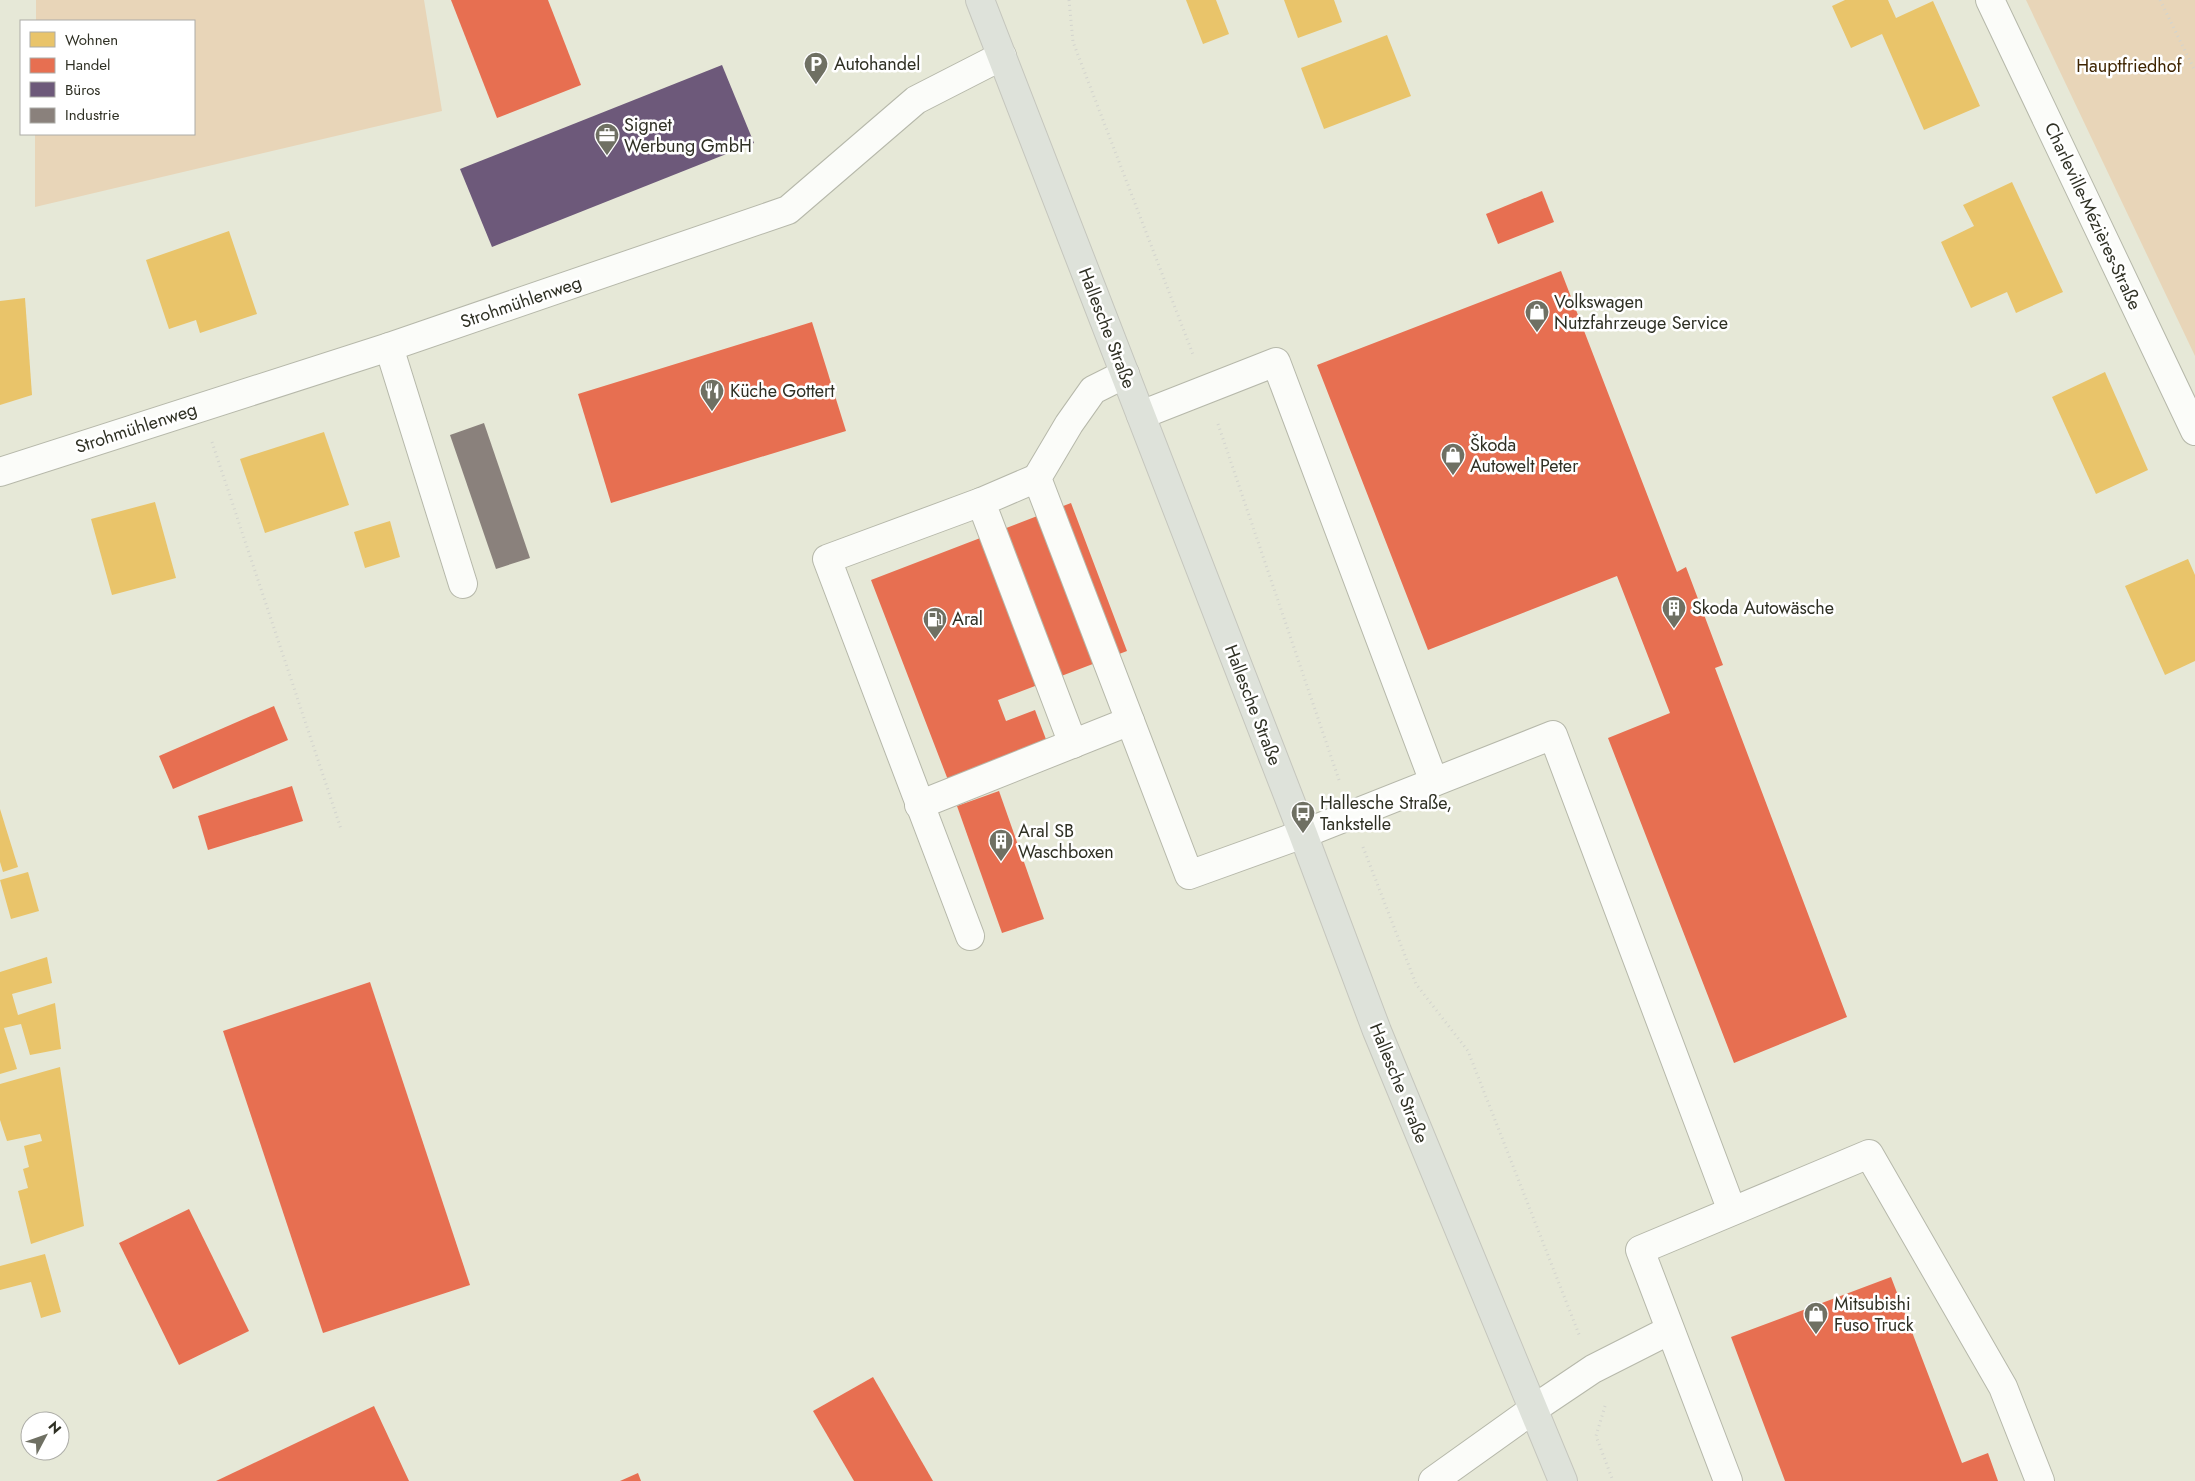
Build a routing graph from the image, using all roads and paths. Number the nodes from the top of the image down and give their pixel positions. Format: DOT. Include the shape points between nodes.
graph roads {
  1 [pos="980,0"];
  2 [pos="1069,0"];
  3 [pos="1990,0"];
  4 [pos="2160,0"];
  5 [pos="1002,56"];
  6 [pos="2195,71"];
  7 [pos="389,348"];
  8 [pos="1125,374"];
  9 [pos="1207,390"];
  10 [pos="201,408"];
  11 [pos="1141,415"];
  12 [pos="2195,431"];
  13 [pos="0,472"];
  14 [pos="1037,478"];
  15 [pos="981,502"];
  16 [pos="463,584"];
  17 [pos="1130,721"];
  18 [pos="1073,744"];
  19 [pos="1434,782"];
  20 [pos="919,805"];
  21 [pos="1351,816"];
  22 [pos="341,829"];
  23 [pos="1303,834"];
  24 [pos="970,936"];
  25 [pos="1732,1211"];
  26 [pos="1670,1330"];
  27 [pos="1593,1370"];
  28 [pos="1534,1408"];
  29 [pos="1433,1481"];
  30 [pos="1563,1481"];
  31 [pos="1614,1481"];
  32 [pos="1728,1481"];
  33 [pos="2040,1481"];
  1 -- 5 [label="main road, Hallesche Straße"];
  2 -- 9 [label="path" via="1074,42"];
  3 -- 12 [label="street, Charleville-Mézières-Straße"];
  4 -- 6 [label="path"];
  5 -- 7 [label="street, Strohmühlenweg" via="916,100 788,210"];
  5 -- 8 [label="main road, Hallesche Straße"];
  7 -- 10 [label="street, Strohmühlenweg"];
  7 -- 16 [label="street"];
  8 -- 11 [label="main road, Hallesche Straße"];
  8 -- 14 [label="street" via="1093,390"];
  9 -- 11 [label="street"];
  9 -- 19 [label="street" via="1276,362"];
  9 -- 21 [label="path"];
  10 -- 13 [label="street, Strohmühlenweg"];
  10 -- 22 [label="path"];
  11 -- 23 [label="main road, Hallesche Straße"];
  14 -- 15 [label="street"];
  14 -- 17 [label="street"];
  15 -- 18 [label="street"];
  15 -- 20 [label="street" via="827,559"];
  17 -- 18 [label="street"];
  17 -- 23 [label="street" via="1189,875"];
  18 -- 20 [label="street"];
  19 -- 21 [label="street"];
  19 -- 25 [label="street" via="1553,735"];
  20 -- 24 [label="street"];
  21 -- 23 [label="street"];
  21 -- 27 [label="path" via="1416,984 1468,1051"];
  23 -- 28 [label="main road, Hallesche Straße" via="1377,1031"];
  25 -- 26 [label="street" via="1640,1250"];
  25 -- 33 [label="street" via="1869,1154 2003,1387"];
  26 -- 27 [label="street"];
  26 -- 32 [label="street"];
  27 -- 28 [label="street"];
  27 -- 31 [label="path" via="1606,1403 1596,1436"];
  28 -- 29 [label="street"];
  28 -- 30 [label="main road, Hallesche Straße"];
}
